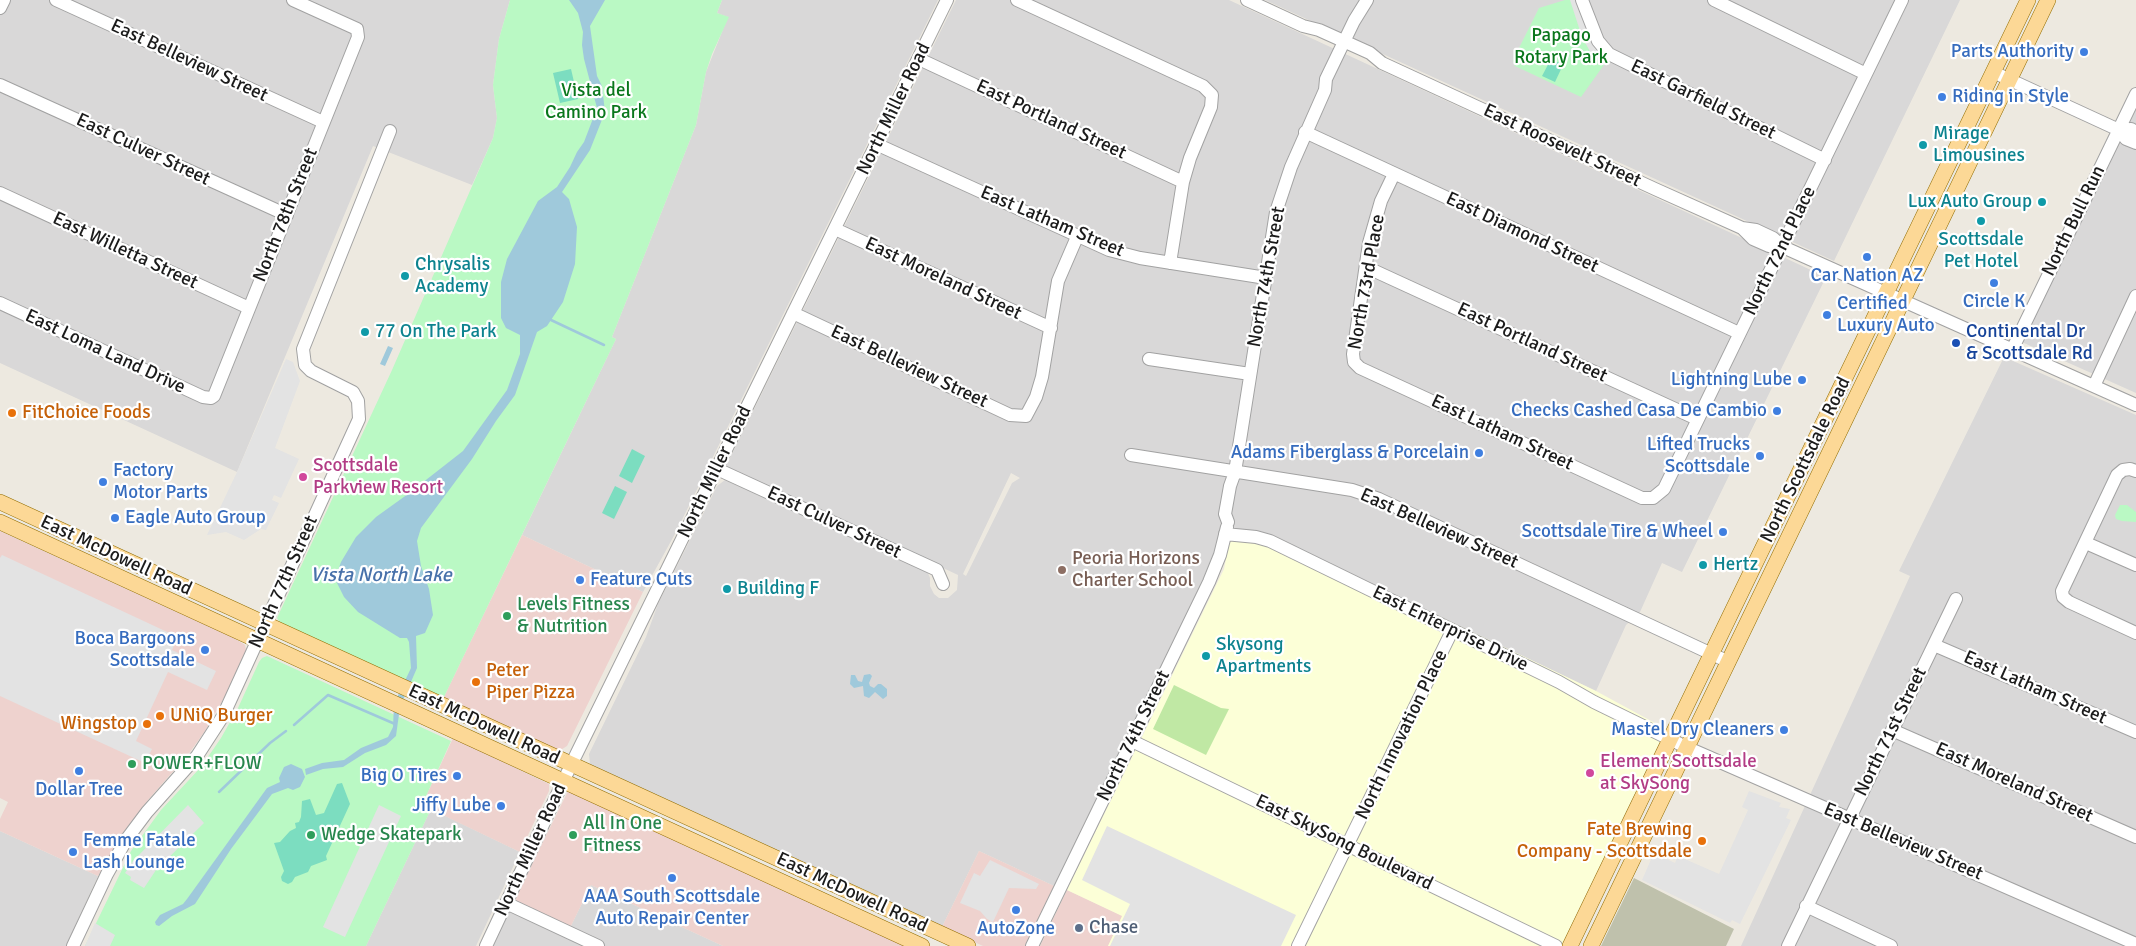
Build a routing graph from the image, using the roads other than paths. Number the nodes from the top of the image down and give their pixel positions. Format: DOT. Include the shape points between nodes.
graph roads {
  1 [pos="4,0"];
  2 [pos="56,0"];
  3 [pos="293,0"];
  4 [pos="947,0"];
  5 [pos="1017,0"];
  6 [pos="1247,0"];
  7 [pos="1582,0"];
  8 [pos="1714,0"];
  9 [pos="1902,0"];
  10 [pos="2028,0"];
  11 [pos="2048,0"];
  12 [pos="313,4"];
  13 [pos="1365,5"];
  14 [pos="0,8"];
  15 [pos="1346,46"];
  16 [pos="918,59"];
  17 [pos="1993,72"];
  18 [pos="1866,74"];
  19 [pos="2009,80"];
  20 [pos="0,85"];
  21 [pos="2136,94"];
  22 [pos="323,122"];
  23 [pos="2118,130"];
  24 [pos="390,131"];
  25 [pos="1305,132"];
  26 [pos="2136,132"];
  27 [pos="2136,143"];
  28 [pos="876,144"];
  29 [pos="1825,160"];
  30 [pos="1394,174"];
  31 [pos="1184,182"];
  32 [pos="0,193"];
  33 [pos="287,216"];
  34 [pos="835,229"];
  35 [pos="1077,237"];
  36 [pos="1783,247"];
  37 [pos="1170,262"];
  38 [pos="1366,267"];
  39 [pos="1266,278"];
  40 [pos="1886,294"];
  41 [pos="2136,296"];
  42 [pos="1903,301"];
  43 [pos="0,303"];
  44 [pos="249,308"];
  45 [pos="793,313"];
  46 [pos="1051,328"];
  47 [pos="1740,333"];
  48 [pos="2013,348"];
  49 [pos="1149,359"];
  50 [pos="1354,362"];
  51 [pos="1250,374"];
  52 [pos="2094,386"];
  53 [pos="211,398"];
  54 [pos="2136,405"];
  55 [pos="1697,419"];
  56 [pos="1131,455"];
  57 [pos="717,469"];
  58 [pos="2136,471"];
  59 [pos="1235,472"];
  60 [pos="1653,498"];
  61 [pos="0,502"];
  62 [pos="0,522"];
  63 [pos="1226,528"];
  64 [pos="2086,543"];
  65 [pos="2136,565"];
  66 [pos="943,584"];
  67 [pos="1956,599"];
  68 [pos="265,625"];
  69 [pos="1452,631"];
  70 [pos="2136,633"];
  71 [pos="258,640"];
  72 [pos="1934,644"];
  73 [pos="1712,654"];
  74 [pos="1729,662"];
  75 [pos="1892,730"];
  76 [pos="2136,732"];
  77 [pos="1670,739"];
  78 [pos="1132,741"];
  79 [pos="1688,748"];
  80 [pos="571,765"];
  81 [pos="563,781"];
  82 [pos="1849,819"];
  83 [pos="2136,836"];
  84 [pos="1348,845"];
  85 [pos="506,903"];
  86 [pos="1806,906"];
  87 [pos="2134,942"];
  88 [pos="73,946"];
  89 [pos="486,946"];
  90 [pos="598,946"];
  91 [pos="922,946"];
  92 [pos="968,946"];
  93 [pos="1032,946"];
  94 [pos="1298,946"];
  95 [pos="1556,946"];
  96 [pos="1570,946"];
  97 [pos="1591,946"];
  98 [pos="1788,946"];
  99 [pos="1891,946"];
  1 -- 14 [label="street"];
  2 -- 22 [label="street, East Belleview Street"];
  3 -- 12 [label="street"];
  4 -- 16 [label="street, North Miller Road"];
  5 -- 31 [label="street" via="1203,86 1212,95 1211,107"];
  6 -- 15 [label="street, East Roosevelt Street" via="1303,26 1316,37"];
  7 -- 29 [label="street, East Garfield Street" via="1598,41 1609,54"];
  8 -- 18 [label="street"];
  9 -- 18 [label="street, North 72nd Place"];
  10 -- 17 [label="main road, North Scottsdale Road"];
  11 -- 19 [label="main road, North Scottsdale Road"];
  12 -- 22 [label="street, North 78th Street" via="357,29 358,37"];
  13 -- 15 [label="street, North 74th Street" via="1361,23"];
  15 -- 25 [label="street, North 74th Street" via="1326,79 1325,90"];
  15 -- 36 [label="street, East Roosevelt Street" via="1367,60 1382,63 1742,228 1769,246"];
  16 -- 28 [label="street, North Miller Road"];
  16 -- 31 [label="street, East Portland Street"];
  17 -- 19 [label="street"];
  17 -- 40 [label="main road, North Scottsdale Road"];
  18 -- 29 [label="street, North 72nd Place"];
  19 -- 23 [label="street"];
  19 -- 42 [label="main road, North Scottsdale Road"];
  20 -- 33 [label="street, East Culver Street"];
  21 -- 23 [label="street, North Bull Run"];
  22 -- 33 [label="street, North 78th Street"];
  23 -- 26 [label="street"];
  23 -- 27 [label="street" via="2126,139"];
  23 -- 48 [label="street, North Bull Run"];
  24 -- 68 [label="street, North 77th Street" via="303,349 311,372 353,392 358,401 359,419"];
  25 -- 30 [label="street, East Diamond Street"];
  25 -- 39 [label="street, North 74th Street" via="1276,212"];
  28 -- 34 [label="street, North Miller Road"];
  28 -- 35 [label="street, East Latham Street"];
  29 -- 36 [label="street, North 72nd Place"];
  30 -- 38 [label="street, North 73rd Place" via="1375,218"];
  30 -- 47 [label="street, East Diamond Street"];
  31 -- 37 [label="street"];
  32 -- 44 [label="street, East Willetta Street"];
  33 -- 44 [label="street, North 78th Street"];
  34 -- 45 [label="street, North Miller Road"];
  34 -- 46 [label="street, East Moreland Street"];
  35 -- 37 [label="street, East Latham Street" via="1109,250"];
  35 -- 46 [label="street" via="1058,281"];
  36 -- 40 [label="street, East Roosevelt Street"];
  36 -- 47 [label="street, North 72nd Place"];
  37 -- 39 [label="street, East Latham Street"];
  38 -- 50 [label="street, North 73rd Place"];
  38 -- 55 [label="street, East Portland Street"];
  39 -- 51 [label="street, North 74th Street"];
  40 -- 42 [label="street, East Roosevelt Street"];
  40 -- 73 [label="main road, North Scottsdale Road"];
  41 -- 52 [label="street"];
  42 -- 48 [label="street, East Roosevelt Street"];
  42 -- 74 [label="main road, North Scottsdale Road"];
  43 -- 53 [label="street, East Loma Land Drive"];
  44 -- 53 [label="street, North 78th Street" via="216,393"];
  45 -- 46 [label="street, East Belleview Street" via="1010,415 1026,416 1042,377"];
  45 -- 57 [label="street, North Miller Road"];
  47 -- 55 [label="street, North 72nd Place"];
  48 -- 52 [label="street, East Roosevelt Street"];
  49 -- 51 [label="street"];
  50 -- 60 [label="street, East Latham Street" via="1369,372 1642,498"];
  51 -- 59 [label="street, North 74th Street"];
  52 -- 54 [label="street, East Roosevelt Street"];
  55 -- 60 [label="street, North 72nd Place" via="1664,490"];
  56 -- 59 [label="street, East Belleview Street"];
  57 -- 66 [label="street, East Culver Street" via="937,570"];
  57 -- 80 [label="street, North Miller Road"];
  58 -- 64 [label="street" via="2123,470 2117,475"];
  59 -- 63 [label="street, North 74th Street" via="1237,487 1232,516"];
  59 -- 73 [label="street, East Belleview Street" via="1352,490 1379,499"];
  61 -- 68 [label="main road, East McDowell Road"];
  62 -- 71 [label="main road, East McDowell Road"];
  63 -- 69 [label="street, East Enterprise Drive" via="1270,541"];
  63 -- 78 [label="street, North 74th Street" via="1213,574"];
  64 -- 65 [label="street"];
  64 -- 70 [label="street" via="2062,591 2063,597"];
  67 -- 72 [label="street, North 71st Street"];
  68 -- 71 [label="street, North 77th Street"];
  68 -- 80 [label="main road, East McDowell Road"];
  69 -- 77 [label="street, East Enterprise Drive"];
  69 -- 84 [label="street, North Innovation Place"];
  71 -- 81 [label="main road, East McDowell Road"];
  71 -- 88 [label="street, North 77th Street" via="223,716 197,756 147,812 119,850"];
  72 -- 75 [label="street, North 71st Street"];
  72 -- 76 [label="street, East Latham Street"];
  73 -- 74 [label="street, East Belleview Street"];
  73 -- 77 [label="main road, North Scottsdale Road"];
  74 -- 79 [label="main road, North Scottsdale Road"];
  75 -- 82 [label="street, North 71st Street"];
  75 -- 83 [label="street, East Moreland Street"];
  77 -- 79 [label="street, East Belleview Street"];
  77 -- 96 [label="main road, North Scottsdale Road"];
  78 -- 84 [label="street, East SkySong Boulevard"];
  78 -- 93 [label="street, North 74th Street"];
  79 -- 82 [label="street, East Belleview Street"];
  79 -- 97 [label="main road, North Scottsdale Road"];
  80 -- 81 [label="street, North Miller Road"];
  80 -- 92 [label="main road, East McDowell Road"];
  81 -- 85 [label="street, North Miller Road"];
  81 -- 91 [label="main road, East McDowell Road"];
  82 -- 86 [label="street, North 71st Street"];
  82 -- 87 [label="street, East Belleview Street"];
  84 -- 94 [label="street, North Innovation Place"];
  84 -- 95 [label="street, East SkySong Boulevard"];
  85 -- 89 [label="street, North Miller Road"];
  85 -- 90 [label="street"];
  86 -- 98 [label="street, North 71st Street"];
  86 -- 99 [label="street"];
}
